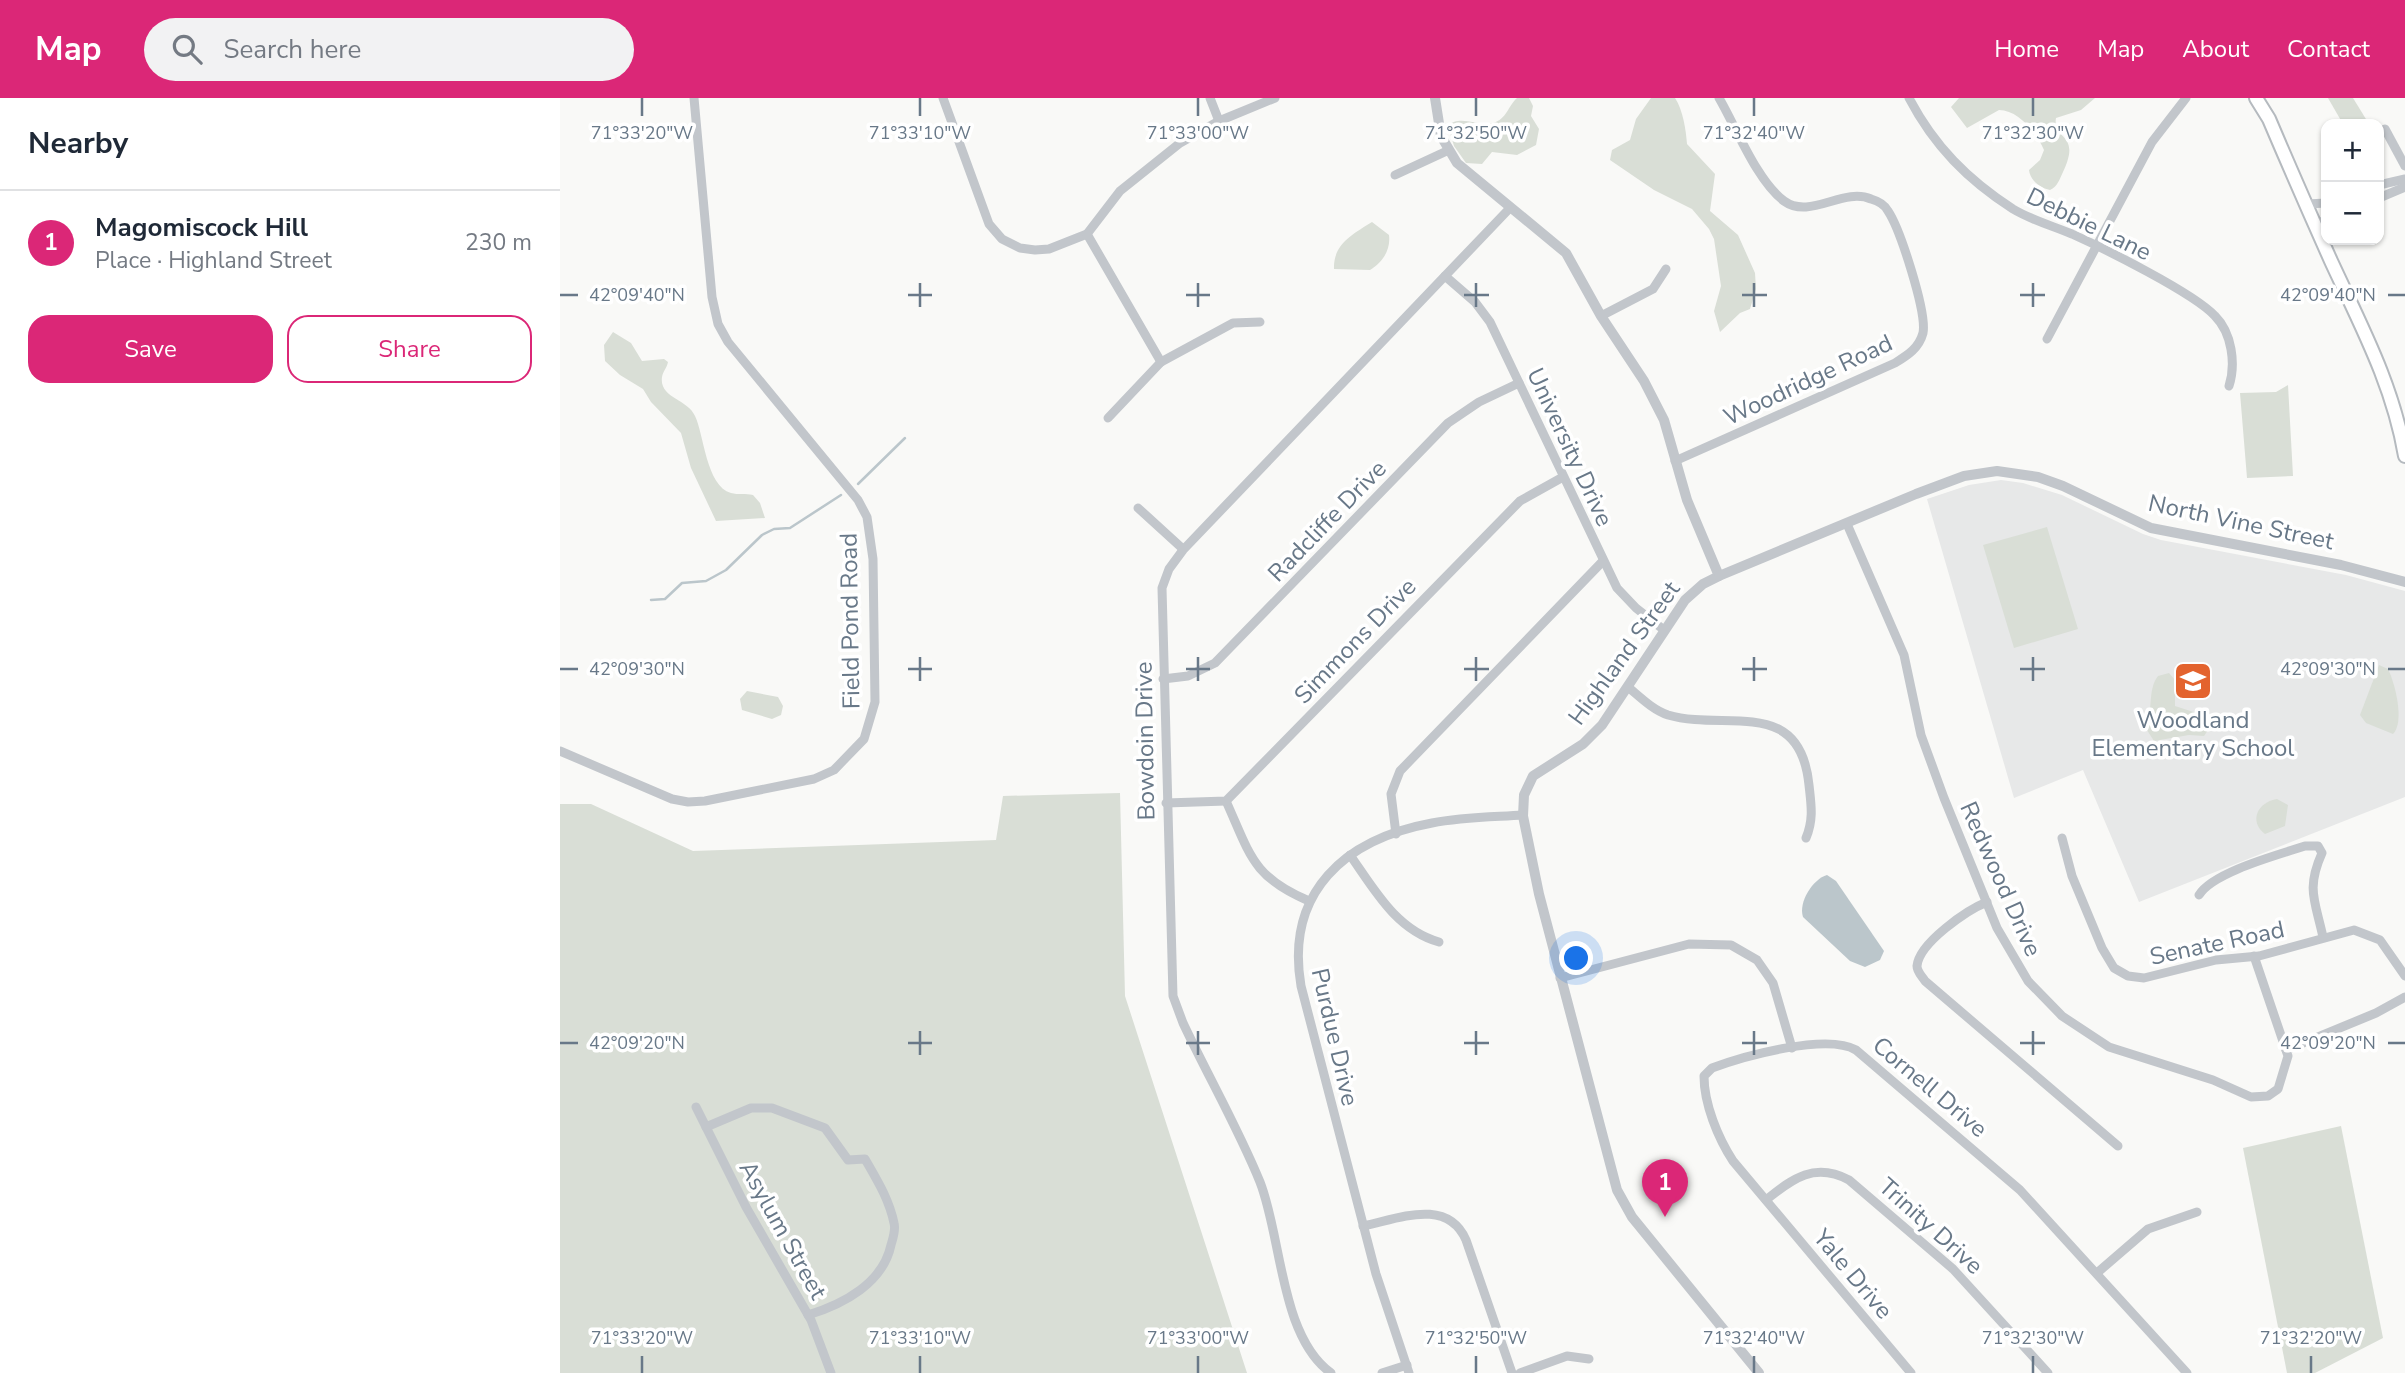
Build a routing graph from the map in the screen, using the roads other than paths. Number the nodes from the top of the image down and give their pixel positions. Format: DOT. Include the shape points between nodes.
graph roads {
  1 [pos="694,98"];
  2 [pos="943,98"];
  3 [pos="1210,98"];
  4 [pos="1275,98"];
  5 [pos="1435,98"];
  6 [pos="1719,98"];
  7 [pos="1909,98"];
  8 [pos="2186,98"];
  9 [pos="2256,98"];
  10 [pos="1219,121"];
  11 [pos="2385,129"];
  12 [pos="1449,150"];
  13 [pos="2405,166"];
  14 [pos="1395,175"];
  15 [pos="2405,179"];
  16 [pos="2384,183"];
  17 [pos="2405,187"];
  18 [pos="2384,196"];
  19 [pos="2321,203"];
  20 [pos="2307,204"];
  21 [pos="1509,209"];
  22 [pos="2321,224"];
  23 [pos="2317,228"];
  24 [pos="1087,234"];
  25 [pos="2098,247"];
  26 [pos="1666,269"];
  27 [pos="1445,276"];
  28 [pos="1601,316"];
  29 [pos="1260,322"];
  30 [pos="2047,339"];
  31 [pos="1161,362"];
  32 [pos="1519,383"];
  33 [pos="2229,386"];
  34 [pos="1108,418"];
  35 [pos="2405,456"];
  36 [pos="1675,461"];
  37 [pos="1563,477"];
  38 [pos="1138,508"];
  39 [pos="1847,524"];
  40 [pos="1183,549"];
  41 [pos="1603,561"];
  42 [pos="1719,576"];
  43 [pos="2405,582"];
  44 [pos="1664,630"];
  45 [pos="1163,679"];
  46 [pos="1628,687"];
  47 [pos="560,751"];
  48 [pos="1226,801"];
  49 [pos="1166,803"];
  50 [pos="1523,816"];
  51 [pos="1396,834"];
  52 [pos="1806,838"];
  53 [pos="2062,838"];
  54 [pos="1350,855"];
  55 [pos="2199,895"];
  56 [pos="1309,901"];
  57 [pos="1987,902"];
  58 [pos="2323,937"];
  59 [pos="1439,942"];
  60 [pos="2254,956"];
  61 [pos="2405,976"];
  62 [pos="1560,978"];
  63 [pos="2405,997"];
  64 [pos="1792,1048"];
  65 [pos="2286,1050"];
  66 [pos="696,1107"];
  67 [pos="706,1127"];
  68 [pos="2118,1146"];
  69 [pos="1766,1200"];
  70 [pos="2197,1212"];
  71 [pos="1363,1226"];
  72 [pos="2097,1273"];
  73 [pos="808,1315"];
  74 [pos="1589,1359"];
  75 [pos="1408,1369"];
  76 [pos="831,1373"];
  77 [pos="1331,1373"];
  78 [pos="1382,1373"];
  79 [pos="1511,1373"];
  80 [pos="1520,1373"];
  81 [pos="1759,1373"];
  82 [pos="1911,1373"];
  83 [pos="2048,1373"];
  84 [pos="2187,1373"];
  1 -- 47 [label="street, Field Pond Road" via="708,265 718,324 867,517 873,559 873,712 863,739 834,770 814,779 705,801 672,799"];
  2 -- 24 [label="street" via="978,199 1002,239 1035,250"];
  3 -- 10 [label="street"];
  4 -- 10 [label="street"];
  5 -- 12 [label="street"];
  6 -- 36 [label="street, Woodridge Road" via="1783,201 1802,207 1861,195 1887,209 1918,293 1923,332 1914,351 1895,363"];
  7 -- 25 [label="street, Debbie Lane" via="1930,135 1973,181 2018,212"];
  8 -- 25 [label="street" via="2152,142"];
  9 -- 20 [label="main road"];
  10 -- 24 [label="street" via="1180,143 1119,191"];
  11 -- 13 [label="street"];
  12 -- 14 [label="street"];
  12 -- 21 [label="street" via="1468,175"];
  15 -- 16 [label="street"];
  17 -- 18 [label="street"];
  19 -- 20 [label="street"];
  20 -- 23 [label="main road"];
  21 -- 27 [label="street, Bowdoin Drive"];
  21 -- 28 [label="street" via="1571,259"];
  22 -- 23 [label="street"];
  23 -- 35 [label="main road" via="2385,377"];
  24 -- 31 [label="street"];
  25 -- 30 [label="street"];
  25 -- 33 [label="street, Debbie Lane" via="2214,315 2230,346"];
  26 -- 28 [label="street" via="1653,289"];
  27 -- 32 [label="street, University Drive" via="1487,317"];
  27 -- 40 [label="street, Bowdoin Drive"];
  28 -- 36 [label="street" via="1662,415"];
  29 -- 31 [label="street" via="1233,323"];
  31 -- 34 [label="street"];
  32 -- 37 [label="street, University Drive"];
  32 -- 45 [label="street, Radcliffe Drive" via="1448,423 1215,663 1188,676"];
  36 -- 42 [label="street"];
  37 -- 41 [label="street, University Drive"];
  37 -- 48 [label="street, Simmons Drive" via="1520,501"];
  38 -- 40 [label="street"];
  39 -- 42 [label="street, North Vine Street"];
  39 -- 43 [label="street, North Vine Street" via="1964,477 2008,471 2063,486 2151,528"];
  39 -- 57 [label="street, Redwood Drive" via="1904,655 1924,745"];
  40 -- 45 [label="street, Bowdoin Drive" via="1163,588"];
  41 -- 44 [label="street, University Drive" via="1620,593"];
  41 -- 51 [label="street" via="1400,771 1391,794"];
  42 -- 44 [label="street, Highland Street" via="1691,593"];
  44 -- 46 [label="street, Highland Street"];
  45 -- 49 [label="street, Bowdoin Drive"];
  46 -- 50 [label="street, Highland Street" via="1587,741 1531,778"];
  46 -- 52 [label="street" via="1666,715 1764,722 1788,734 1801,751 1809,779 1812,816"];
  48 -- 49 [label="street"];
  48 -- 56 [label="street" via="1261,873 1278,887"];
  49 -- 77 [label="street, Bowdoin Drive" via="1170,966 1176,1006 1261,1185 1301,1335 1314,1358"];
  50 -- 51 [label="street, Purdue Drive" via="1444,821"];
  50 -- 62 [label="street, Highland Street"];
  51 -- 54 [label="street, Purdue Drive"];
  53 -- 60 [label="street, Senate Road" via="2094,931 2118,971 2144,978 2216,960"];
  54 -- 56 [label="street, Purdue Drive" via="1328,873"];
  54 -- 59 [label="street" via="1394,915 1415,932"];
  55 -- 58 [label="street" via="2206,884 2224,875 2305,846 2318,846 2322,853 2312,882"];
  56 -- 71 [label="street, Purdue Drive" via="1298,942 1300,978"];
  57 -- 65 [label="street, Redwood Drive" via="2028,981 2096,1041 2257,1098 2273,1093 2280,1085 2288,1060"];
  57 -- 68 [label="street" via="1964,913 1942,933 1917,967 1925,981"];
  58 -- 60 [label="street, Senate Road"];
  58 -- 61 [label="street, Senate Road" via="2354,930 2371,934 2386,946"];
  60 -- 65 [label="street"];
  62 -- 64 [label="street" via="1689,944 1731,945 1757,960 1773,983"];
  62 -- 81 [label="street, Highland Street" via="1607,1159 1624,1205"];
  63 -- 65 [label="street"];
  64 -- 69 [label="street, Cornell Drive" via="1717,1066 1704,1076 1722,1141"];
  64 -- 72 [label="street, Cornell Drive" via="1832,1042 1866,1057 2013,1183"];
  66 -- 67 [label="street, Asylum Street"];
  67 -- 73 [label="street, Asylum Street"];
  67 -- 73 [label="street" via="751,1108 800,1116 825,1128 848,1160 865,1159 885,1194 895,1227 887,1262 855,1295"];
  69 -- 82 [label="street, Yale Drive"];
  69 -- 83 [label="street, Trinity Drive" via="1804,1173 1830,1171 1849,1180 1953,1269"];
  70 -- 72 [label="street" via="2148,1229"];
  71 -- 75 [label="street, Purdue Drive"];
  71 -- 79 [label="street" via="1423,1213 1441,1215 1456,1224 1466,1240"];
  72 -- 84 [label="street, Cornell Drive"];
  73 -- 76 [label="street, Asylum Street"];
  74 -- 80 [label="street" via="1567,1356"];
  75 -- 78 [label="street"];
}
